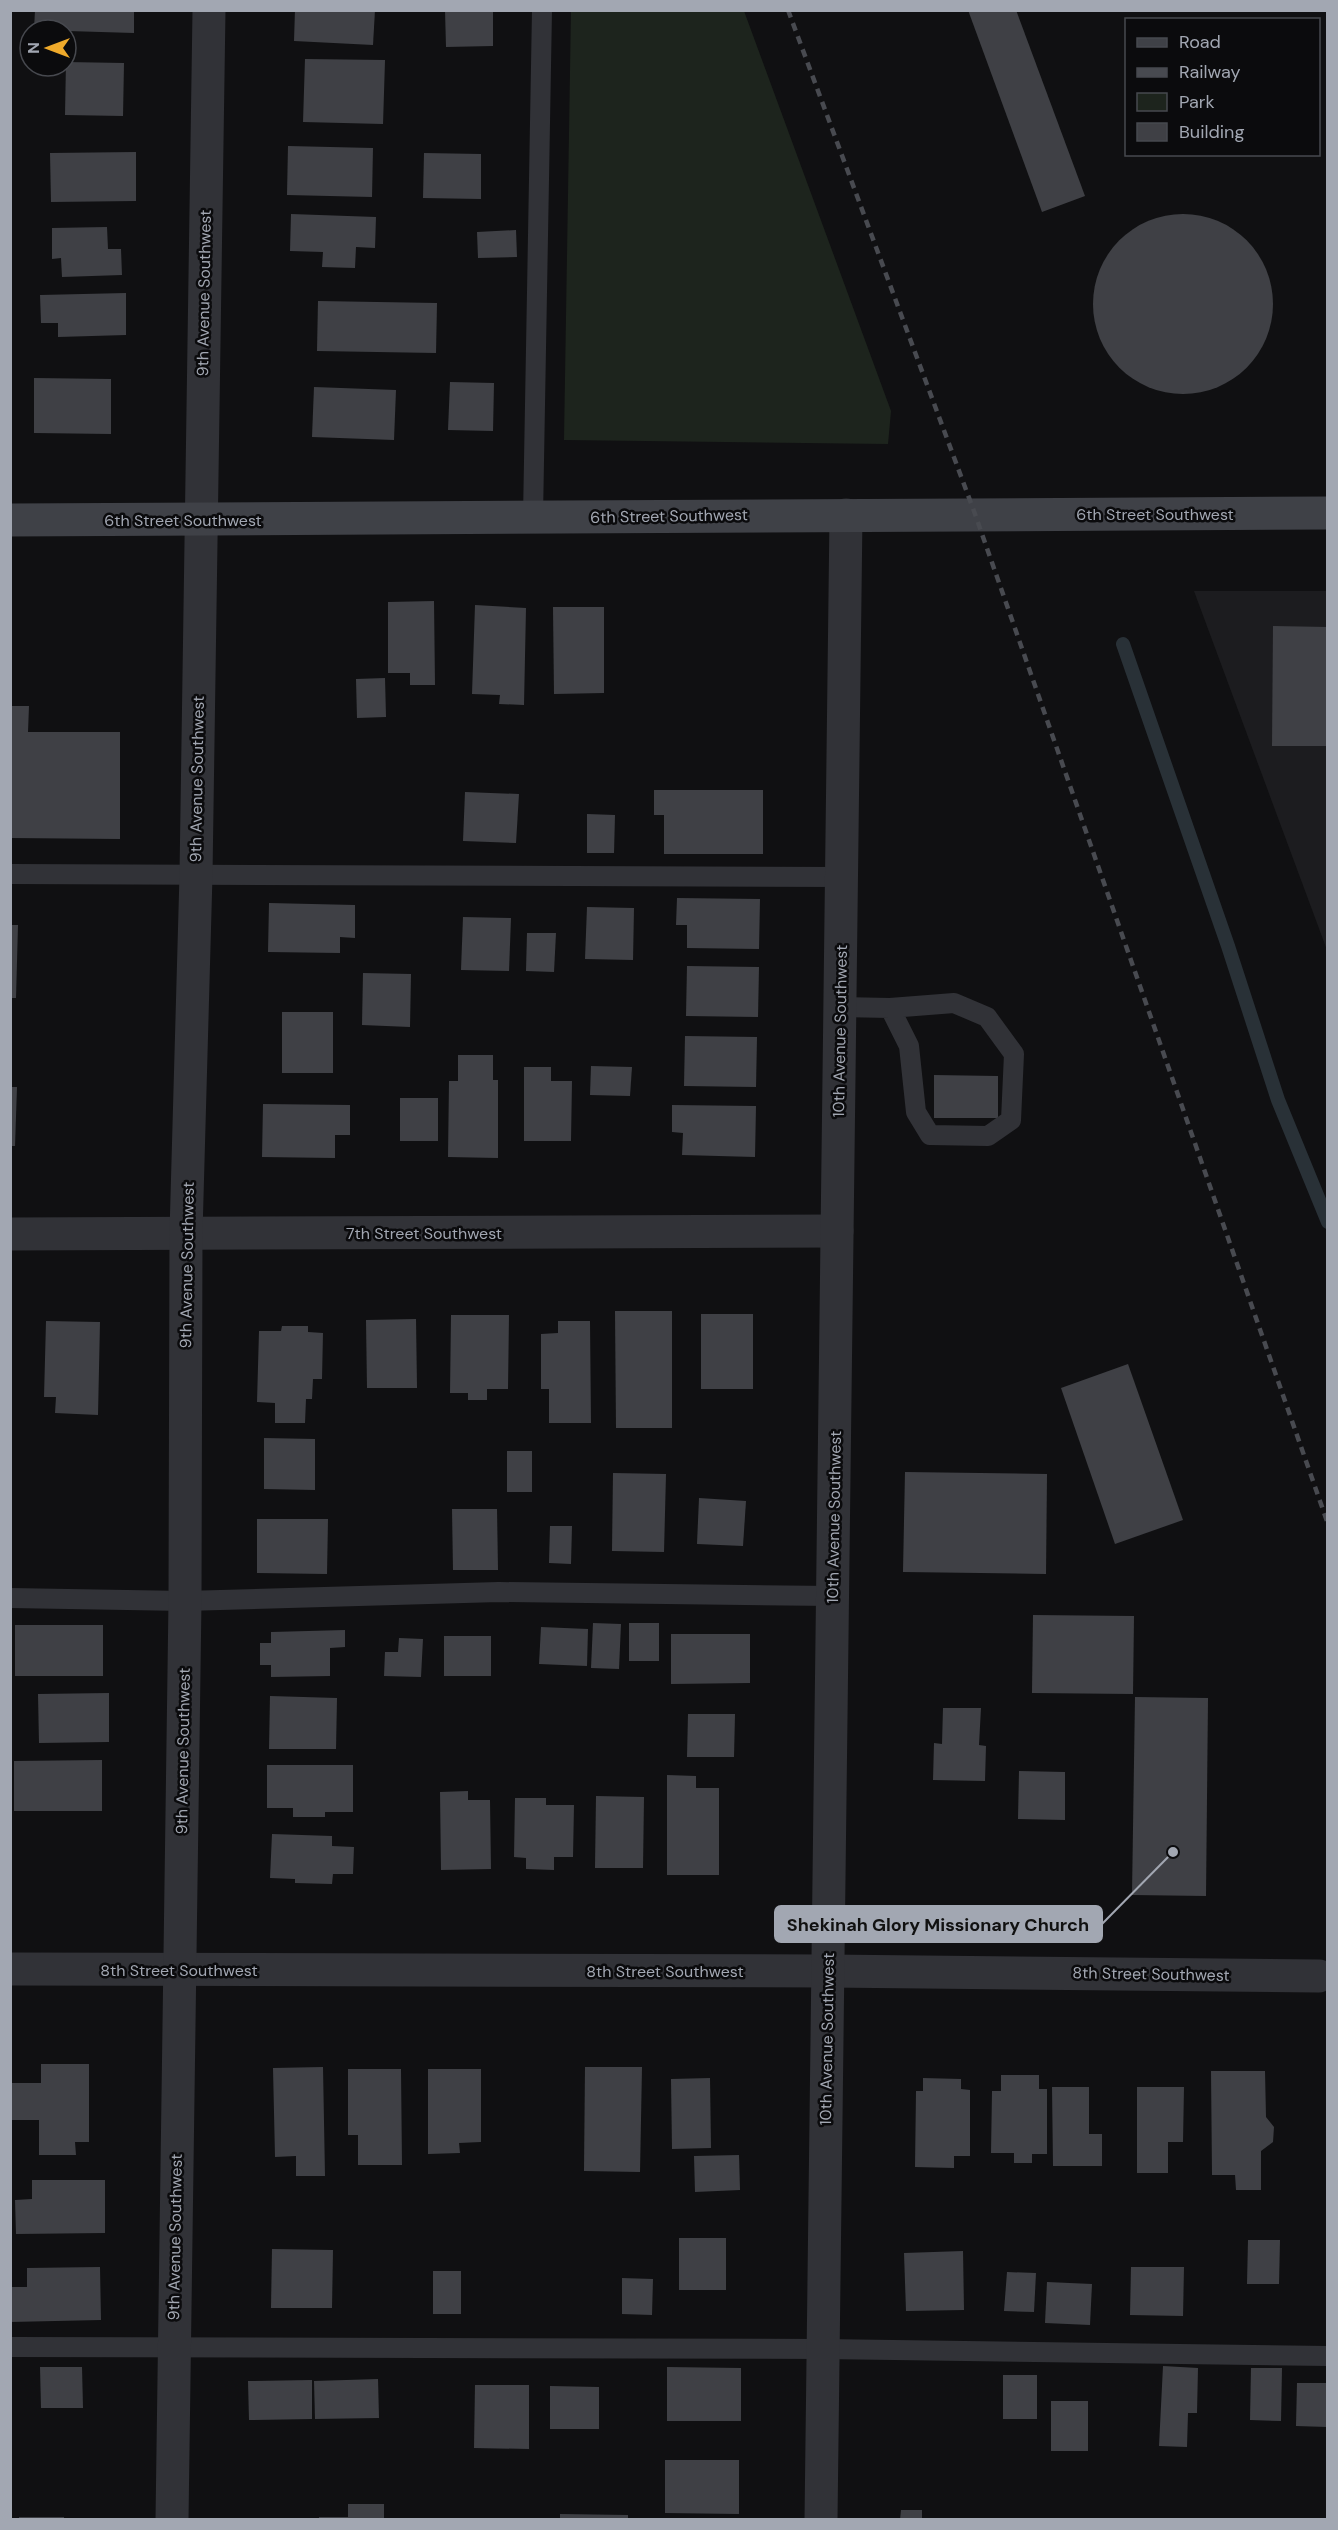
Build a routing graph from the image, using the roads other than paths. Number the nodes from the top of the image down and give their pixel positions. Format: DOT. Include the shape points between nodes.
graph roads {
  1 [pos="209,10"];
  2 [pos="542,10"];
  3 [pos="1328,513"];
  4 [pos="846,515"];
  5 [pos="533,518"];
  6 [pos="201,519"];
  7 [pos="10,520"];
  8 [pos="10,874"];
  9 [pos="196,875"];
  10 [pos="842,877"];
  11 [pos="840,1007"];
  12 [pos="890,1008"];
  13 [pos="837,1231"];
  14 [pos="186,1233"];
  15 [pos="10,1234"];
  16 [pos="833,1596"];
  17 [pos="10,1598"];
  18 [pos="185,1601"];
  19 [pos="10,1970"];
  20 [pos="179,1970"];
  21 [pos="828,1971"];
  22 [pos="1323,1978"];
  23 [pos="10,2347"];
  24 [pos="173,2348"];
  25 [pos="823,2349"];
  26 [pos="1328,2356"];
  27 [pos="172,2520"];
  28 [pos="821,2520"];
  1 -- 6 [label="street, 9th Avenue Southwest"];
  2 -- 5 [label="lane"];
  3 -- 4 [label="main road, 6th Street Southwest"];
  4 -- 5 [label="main road, 6th Street Southwest"];
  4 -- 10 [label="street, 10th Avenue Southwest"];
  5 -- 6 [label="main road, 6th Street Southwest"];
  6 -- 7 [label="main road, 6th Street Southwest"];
  6 -- 9 [label="street, 9th Avenue Southwest"];
  8 -- 9 [label="lane"];
  9 -- 10 [label="lane"];
  9 -- 14 [label="street, 9th Avenue Southwest"];
  10 -- 11 [label="street, 10th Avenue Southwest"];
  11 -- 12 [label="lane"];
  11 -- 13 [label="street, 10th Avenue Southwest"];
  12 -- 12 [label="lane" via="909,1046 916,1112 930,1135 988,1136 1011,1120 1014,1053 987,1017 954,1003"];
  13 -- 14 [label="street, 7th Street Southwest"];
  13 -- 16 [label="street, 10th Avenue Southwest"];
  14 -- 15 [label="street, 7th Street Southwest"];
  14 -- 18 [label="street, 9th Avenue Southwest"];
  16 -- 18 [label="lane" via="499,1592"];
  16 -- 21 [label="street, 10th Avenue Southwest"];
  17 -- 18 [label="lane"];
  18 -- 20 [label="street, 9th Avenue Southwest"];
  19 -- 20 [label="street, 8th Street Southwest"];
  20 -- 21 [label="street, 8th Street Southwest"];
  20 -- 24 [label="street, 9th Avenue Southwest"];
  21 -- 22 [label="street, 8th Street Southwest"];
  21 -- 25 [label="street, 10th Avenue Southwest"];
  23 -- 24 [label="lane"];
  24 -- 25 [label="lane"];
  24 -- 27 [label="street, 9th Avenue Southwest"];
  25 -- 26 [label="lane"];
  25 -- 28 [label="street, 10th Avenue Southwest"];
}
